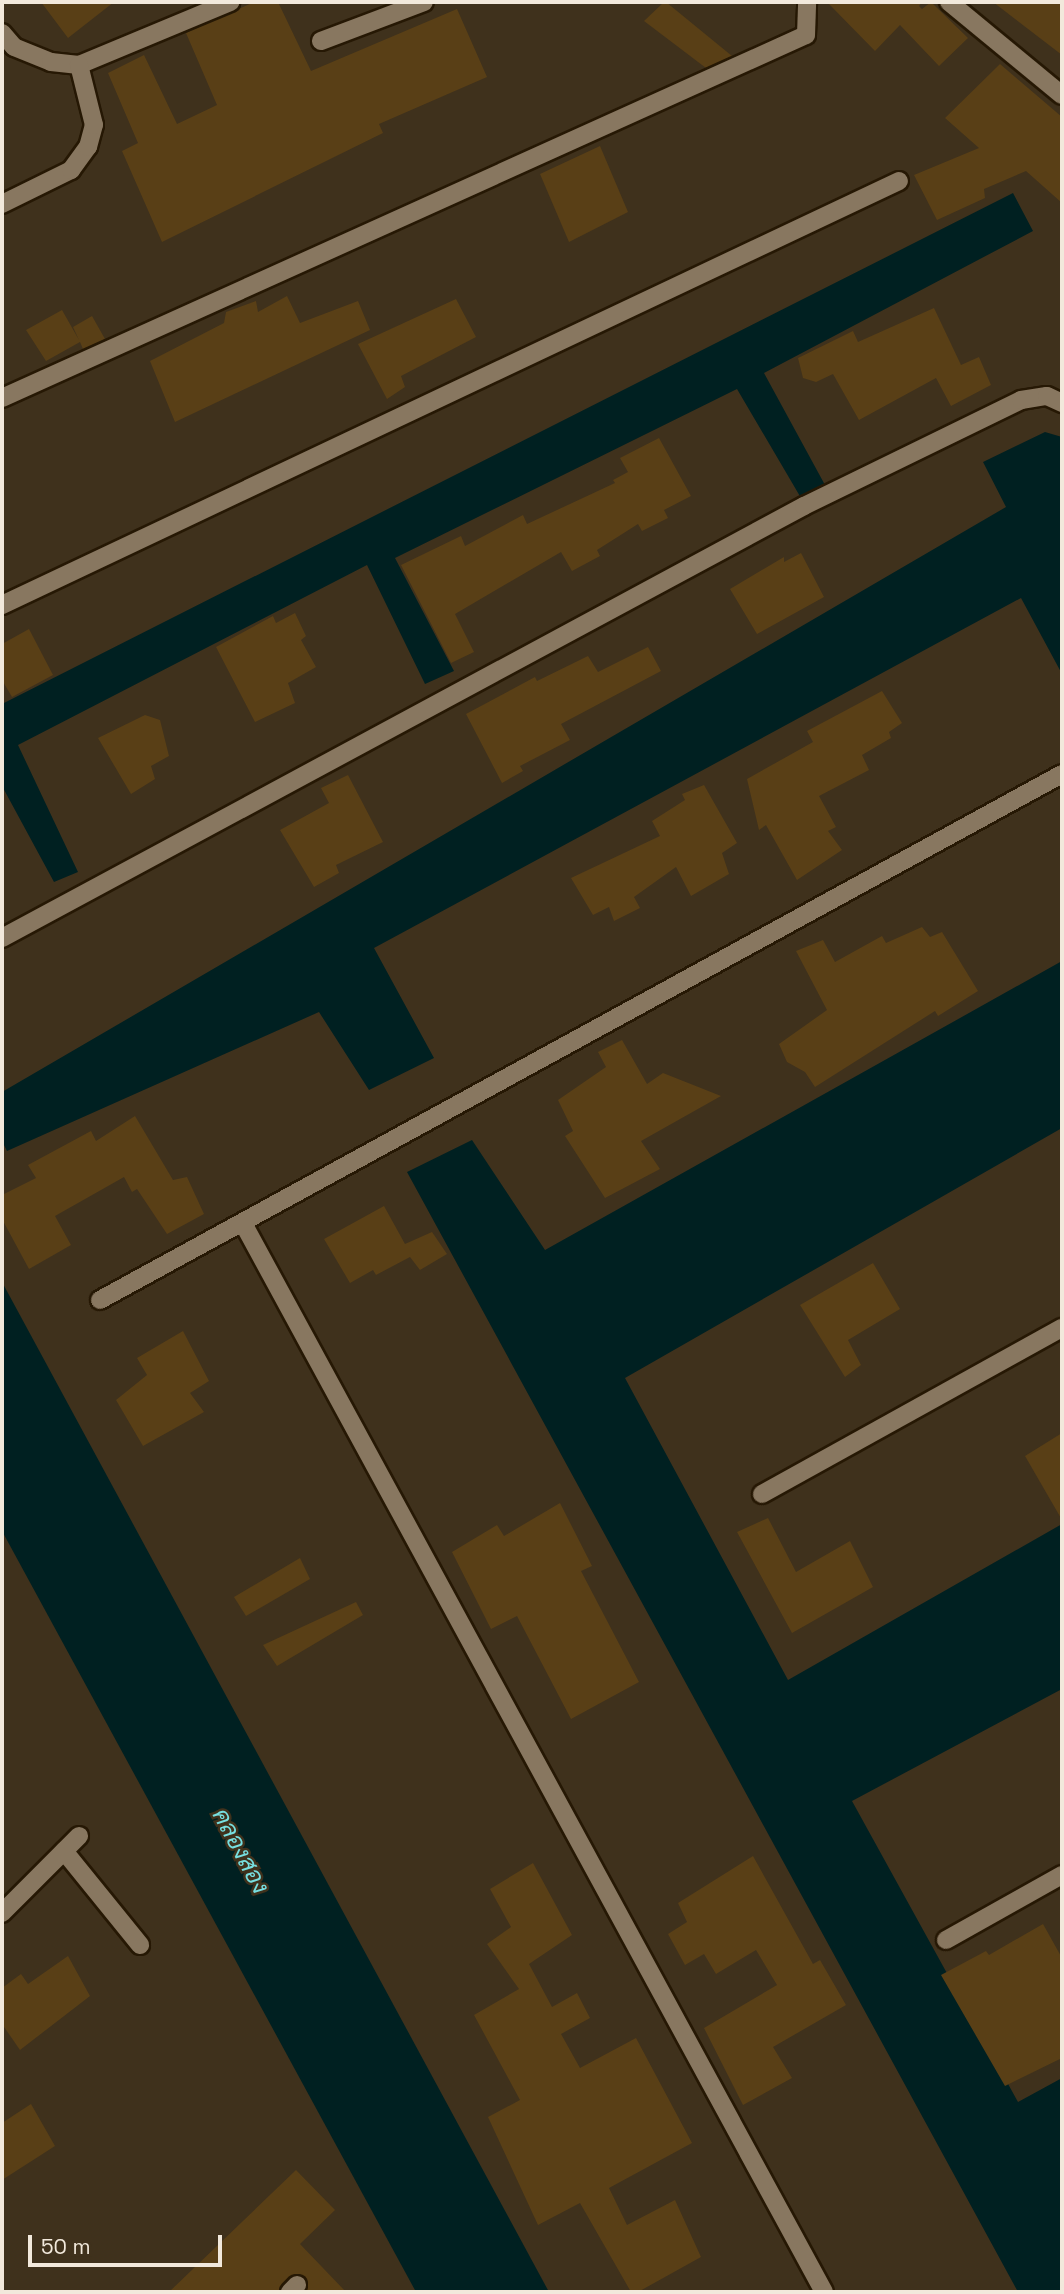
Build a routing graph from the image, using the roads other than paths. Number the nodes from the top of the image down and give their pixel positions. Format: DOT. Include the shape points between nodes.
graph roads {
  1 [pos="230,2"];
  2 [pos="424,2"];
  3 [pos="807,2"];
  4 [pos="949,2"];
  5 [pos="2,33"];
  6 [pos="321,41"];
  7 [pos="79,65"];
  8 [pos="1062,95"];
  9 [pos="899,181"];
  10 [pos="2,204"];
  11 [pos="2,398"];
  12 [pos="1055,399"];
  13 [pos="2,606"];
  14 [pos="1062,774"];
  15 [pos="2,938"];
  16 [pos="243,1225"];
  17 [pos="100,1300"];
  18 [pos="1062,1328"];
  19 [pos="762,1494"];
  20 [pos="79,1836"];
  21 [pos="64,1851"];
  22 [pos="1062,1875"];
  23 [pos="2,1913"];
  24 [pos="946,1940"];
  25 [pos="140,1945"];
  26 [pos="824,2292"];
  1 -- 7 [label="street"];
  2 -- 6 [label="street"];
  3 -- 11 [label="street" via="806,36"];
  4 -- 8 [label="street"];
  5 -- 7 [label="street" via="14,47 51,62"];
  7 -- 10 [label="street" via="94,125 88,147 71,170"];
  9 -- 13 [label="street"];
  12 -- 15 [label="street" via="1021,400 804,506"];
  14 -- 16 [label="street"];
  16 -- 17 [label="street"];
  16 -- 26 [label="street"];
  18 -- 19 [label="street"];
  20 -- 21 [label="street"];
  21 -- 23 [label="street"];
  21 -- 25 [label="street"];
  22 -- 24 [label="street"];
}
